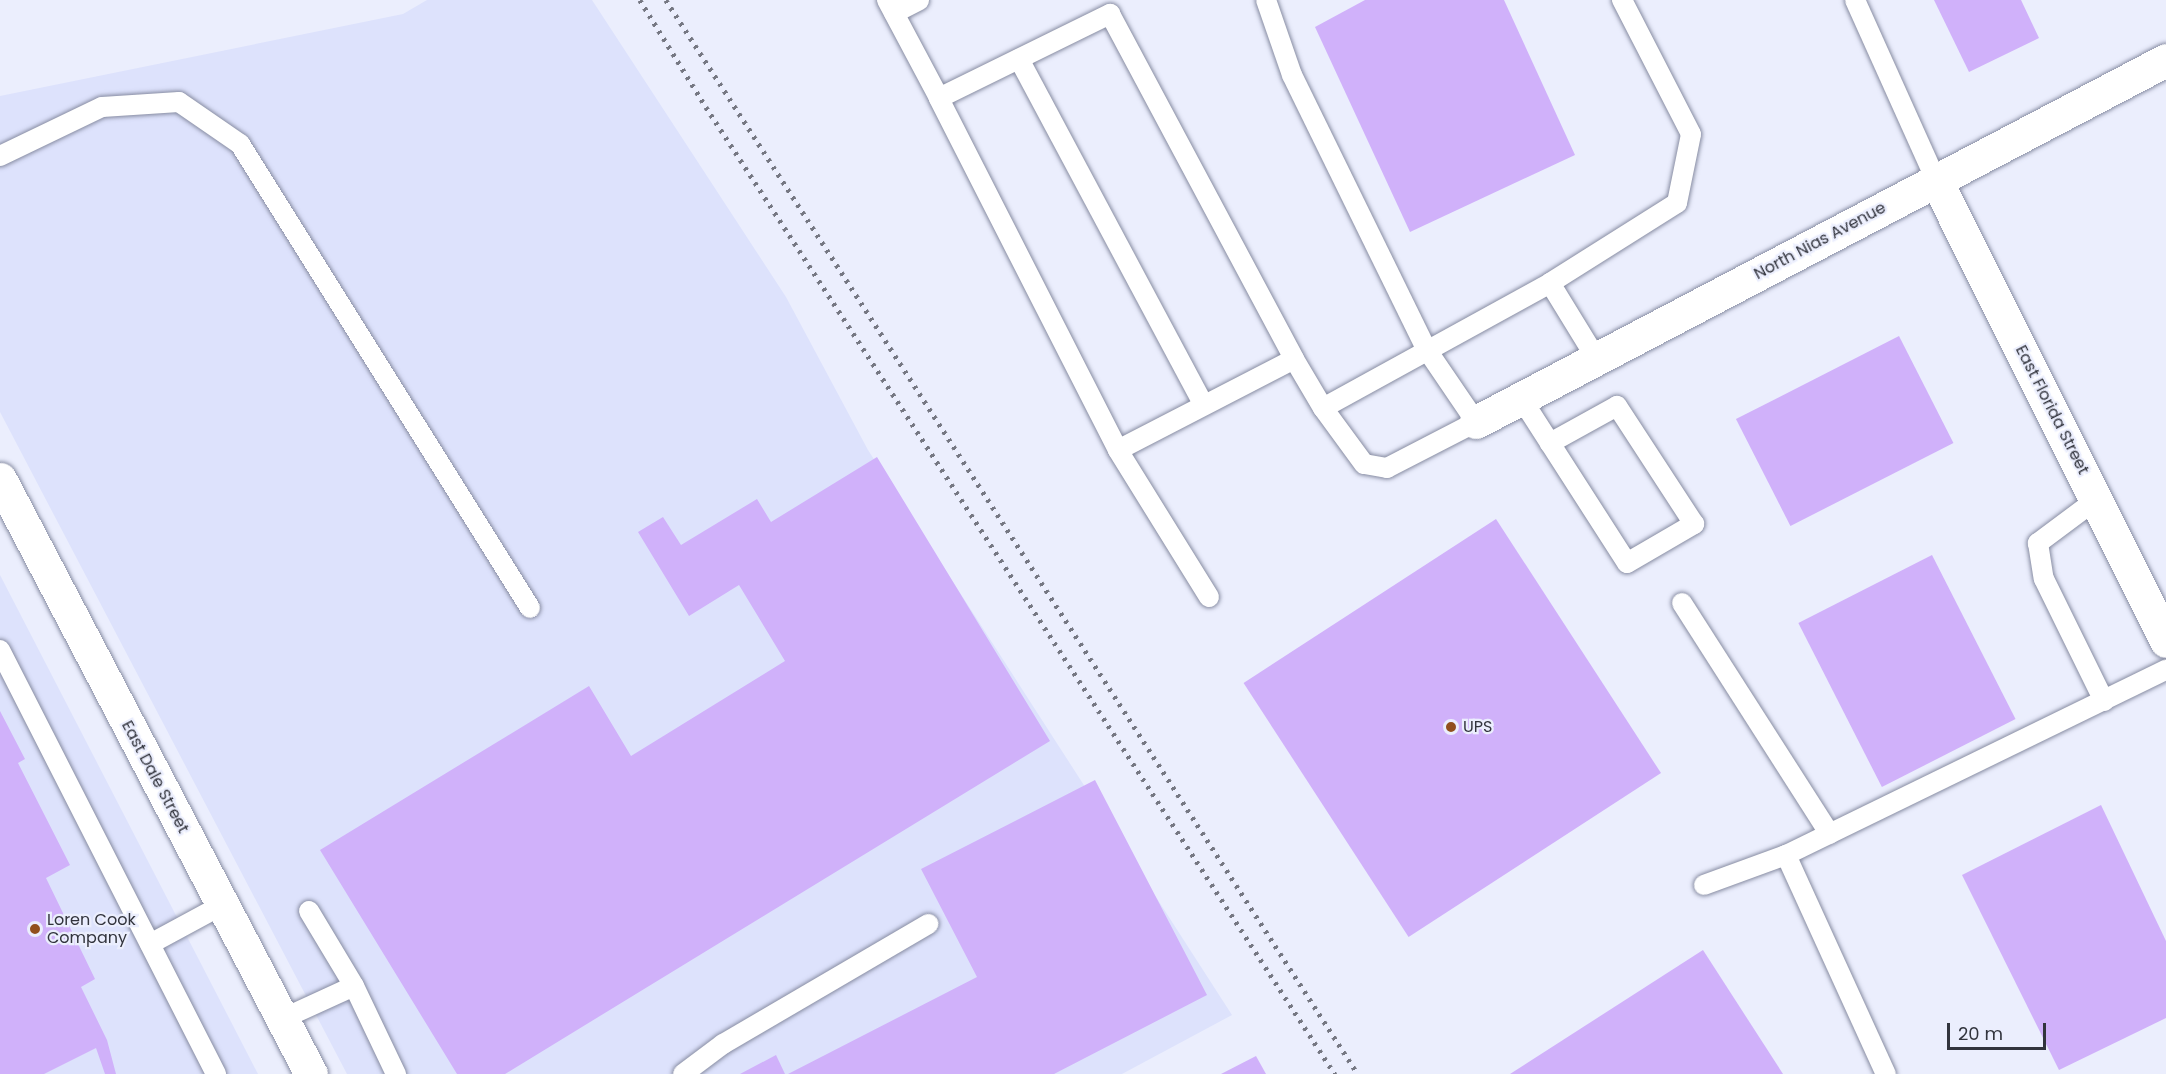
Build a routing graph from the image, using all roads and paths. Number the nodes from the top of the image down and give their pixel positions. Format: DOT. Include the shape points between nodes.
graph roads {
  1 [pos="919,0"];
  2 [pos="1266,0"];
  3 [pos="1622,0"];
  4 [pos="1855,0"];
  5 [pos="890,6"];
  6 [pos="1106,7"];
  7 [pos="1019,59"];
  8 [pos="2166,60"];
  9 [pos="939,98"];
  10 [pos="0,156"];
  11 [pos="1936,180"];
  12 [pos="1550,283"];
  13 [pos="1426,350"];
  14 [pos="1596,358"];
  15 [pos="1293,359"];
  16 [pos="1521,398"];
  17 [pos="1204,405"];
  18 [pos="1323,408"];
  19 [pos="1476,422"];
  20 [pos="1550,443"];
  21 [pos="1118,450"];
  22 [pos="0,479"];
  23 [pos="2097,499"];
  24 [pos="1209,597"];
  25 [pos="1682,603"];
  26 [pos="530,608"];
  27 [pos="2166,641"];
  28 [pos="0,650"];
  29 [pos="2166,670"];
  30 [pos="2104,701"];
  31 [pos="1830,834"];
  32 [pos="1786,855"];
  33 [pos="1704,885"];
  34 [pos="222,905"];
  35 [pos="309,911"];
  36 [pos="928,924"];
  37 [pos="150,944"];
  38 [pos="354,986"];
  39 [pos="282,1019"];
  40 [pos="216,1074"];
  41 [pos="311,1074"];
  42 [pos="396,1074"];
  43 [pos="683,1074"];
  44 [pos="1886,1074"];
  1 -- 5 [label="lane"];
  2 -- 13 [label="lane" via="1292,75"];
  3 -- 12 [label="lane" via="1690,134 1677,203"];
  4 -- 11 [label="lane"];
  5 -- 9 [label="lane"];
  6 -- 7 [label="lane"];
  6 -- 15 [label="lane"];
  7 -- 9 [label="lane"];
  7 -- 17 [label="lane"];
  8 -- 11 [label="street, North Nias Avenue"];
  9 -- 21 [label="lane"];
  10 -- 26 [label="lane" via="102,107 179,102 240,144"];
  11 -- 14 [label="street, North Nias Avenue"];
  11 -- 23 [label="street, East Florida Street"];
  12 -- 13 [label="lane"];
  12 -- 14 [label="lane"];
  13 -- 18 [label="lane"];
  13 -- 19 [label="lane"];
  14 -- 16 [label="street, North Nias Avenue"];
  15 -- 17 [label="lane"];
  15 -- 18 [label="lane"];
  16 -- 19 [label="street, North Nias Avenue"];
  16 -- 20 [label="lane"];
  17 -- 21 [label="lane"];
  18 -- 19 [label="lane" via="1364,464 1387,468"];
  20 -- 20 [label="lane" via="1627,563 1694,524 1617,406"];
  21 -- 24 [label="lane"];
  22 -- 34 [label="street, East Dale Street"];
  23 -- 27 [label="street, East Florida Street"];
  23 -- 30 [label="lane" via="2038,543 2044,579"];
  25 -- 31 [label="lane"];
  28 -- 37 [label="lane"];
  29 -- 30 [label="lane"];
  30 -- 31 [label="lane"];
  31 -- 32 [label="lane"];
  32 -- 33 [label="lane"];
  32 -- 44 [label="lane"];
  34 -- 37 [label="lane"];
  34 -- 39 [label="street, East Dale Street"];
  35 -- 38 [label="lane"];
  36 -- 43 [label="lane" via="723,1044"];
  37 -- 40 [label="lane"];
  38 -- 39 [label="lane"];
  38 -- 42 [label="lane"];
  39 -- 41 [label="street, East Dale Street"];
}
